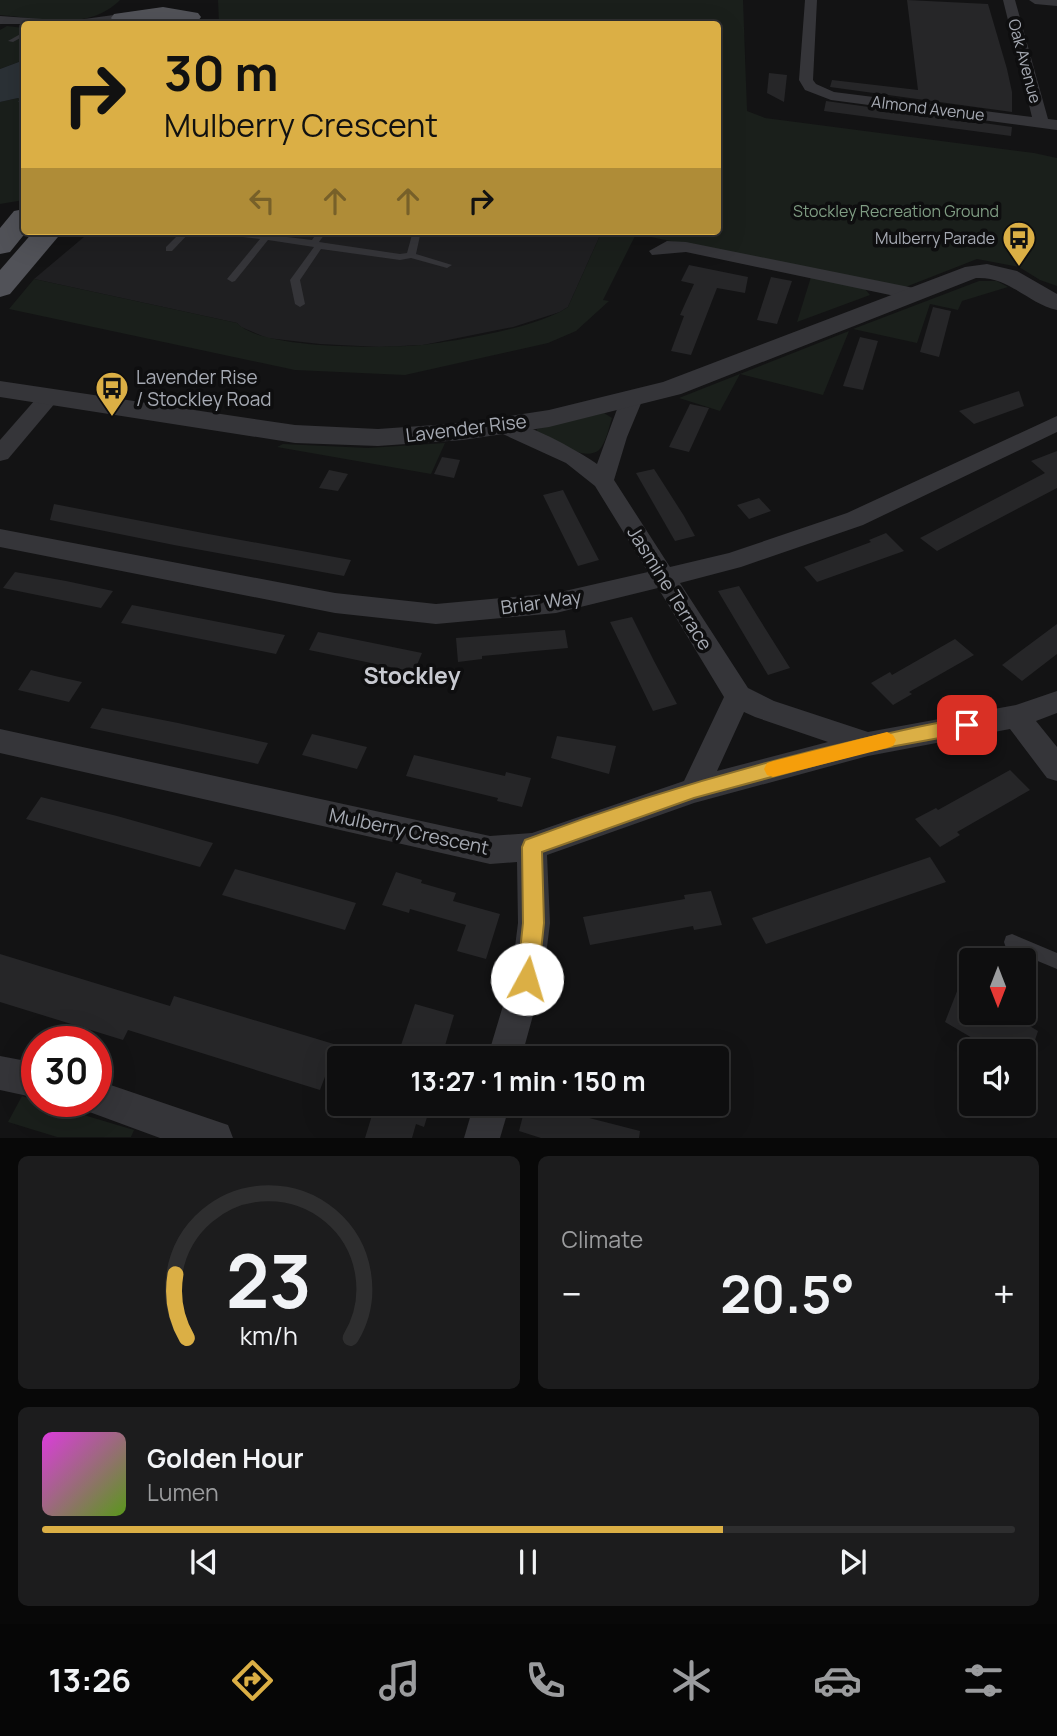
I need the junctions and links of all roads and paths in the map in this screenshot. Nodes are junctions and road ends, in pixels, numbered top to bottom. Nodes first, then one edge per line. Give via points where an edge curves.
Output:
1 (811, 0) edge
2 (1009, 0) edge
3 (1035, 0) edge
4 (1057, 2) edge
5 (123, 14) edge
6 (190, 14) edge
7 (0, 20) edge
8 (91, 21) edge
9 (21, 22) edge
10 (21, 36) edge
11 (11, 41) dead end
12 (1049, 124) edge
13 (46, 235) edge
14 (183, 235) edge
15 (253, 235) edge
16 (321, 235) edge
17 (416, 235) edge
18 (266, 237) junction
19 (317, 245) junction
20 (169, 249) dead end
21 (658, 251) dead end
22 (411, 255) junction
23 (447, 265) dead end
24 (232, 279) dead end
25 (0, 288) edge
26 (914, 294) junction
27 (1057, 303) edge
28 (300, 304) dead end
29 (0, 389) edge
30 (49, 397) junction
31 (631, 401) junction
32 (1057, 423) edge
33 (502, 425) junction
34 (0, 454) edge
35 (603, 480) junction
36 (0, 538) edge
37 (664, 578) junction
38 (738, 696) junction
39 (1057, 702) edge
40 (1016, 716) junction
41 (0, 741) edge
42 (868, 744) junction
43 (1057, 769) edge
44 (694, 790) junction
45 (532, 847) junction
46 (1012, 942) dead end
47 (1057, 961) edge
48 (509, 1046) edge
49 (0, 1073) edge
50 (21, 1078) edge
51 (112, 1103) edge
52 (488, 1116) edge
53 (215, 1138) edge
54 (482, 1138) edge

1 - 12 street, Almond Avenue via 806,80 810,87 831,96
2 - 12 street, Oak Avenue
3 - 4 street
5 - 6 main road
5 - 8 street
7 - 9 street
10 - 11 lane
13 - 25 main road
14 - 20 lane
15 - 18 lane
16 - 19 lane
17 - 22 lane
18 - 19 lane
18 - 24 lane
19 - 22 lane via 383,256
19 - 28 lane via 295,280
21 - 26 street via 667,246 686,247
22 - 23 lane
26 - 27 street, Lavender Rise via 980,271 1011,276
26 - 31 street, Lavender Rise via 713,374
29 - 30 street, Lavender Rise
30 - 33 street, Lavender Rise via 270,432 335,437 422,435
30 - 34 street
31 - 33 street, Lavender Rise
31 - 35 street
32 - 37 street, Briar Way via 855,519 732,561
33 - 35 street, Jasmine Terrace via 574,458
35 - 37 street, Jasmine Terrace
36 - 37 street, Briar Way via 335,603 436,614 556,603
37 - 38 street, Jasmine Terrace
38 - 42 street
38 - 44 street
39 - 40 street, Mulberry Crescent
40 - 42 street, Mulberry Crescent
40 - 43 street
41 - 45 street, Mulberry Crescent via 489,850
42 - 44 street, Mulberry Crescent
44 - 45 street, Mulberry Crescent
45 - 48 street via 534,923 527,979
46 - 47 lane
49 - 50 street
51 - 53 street
52 - 54 street

